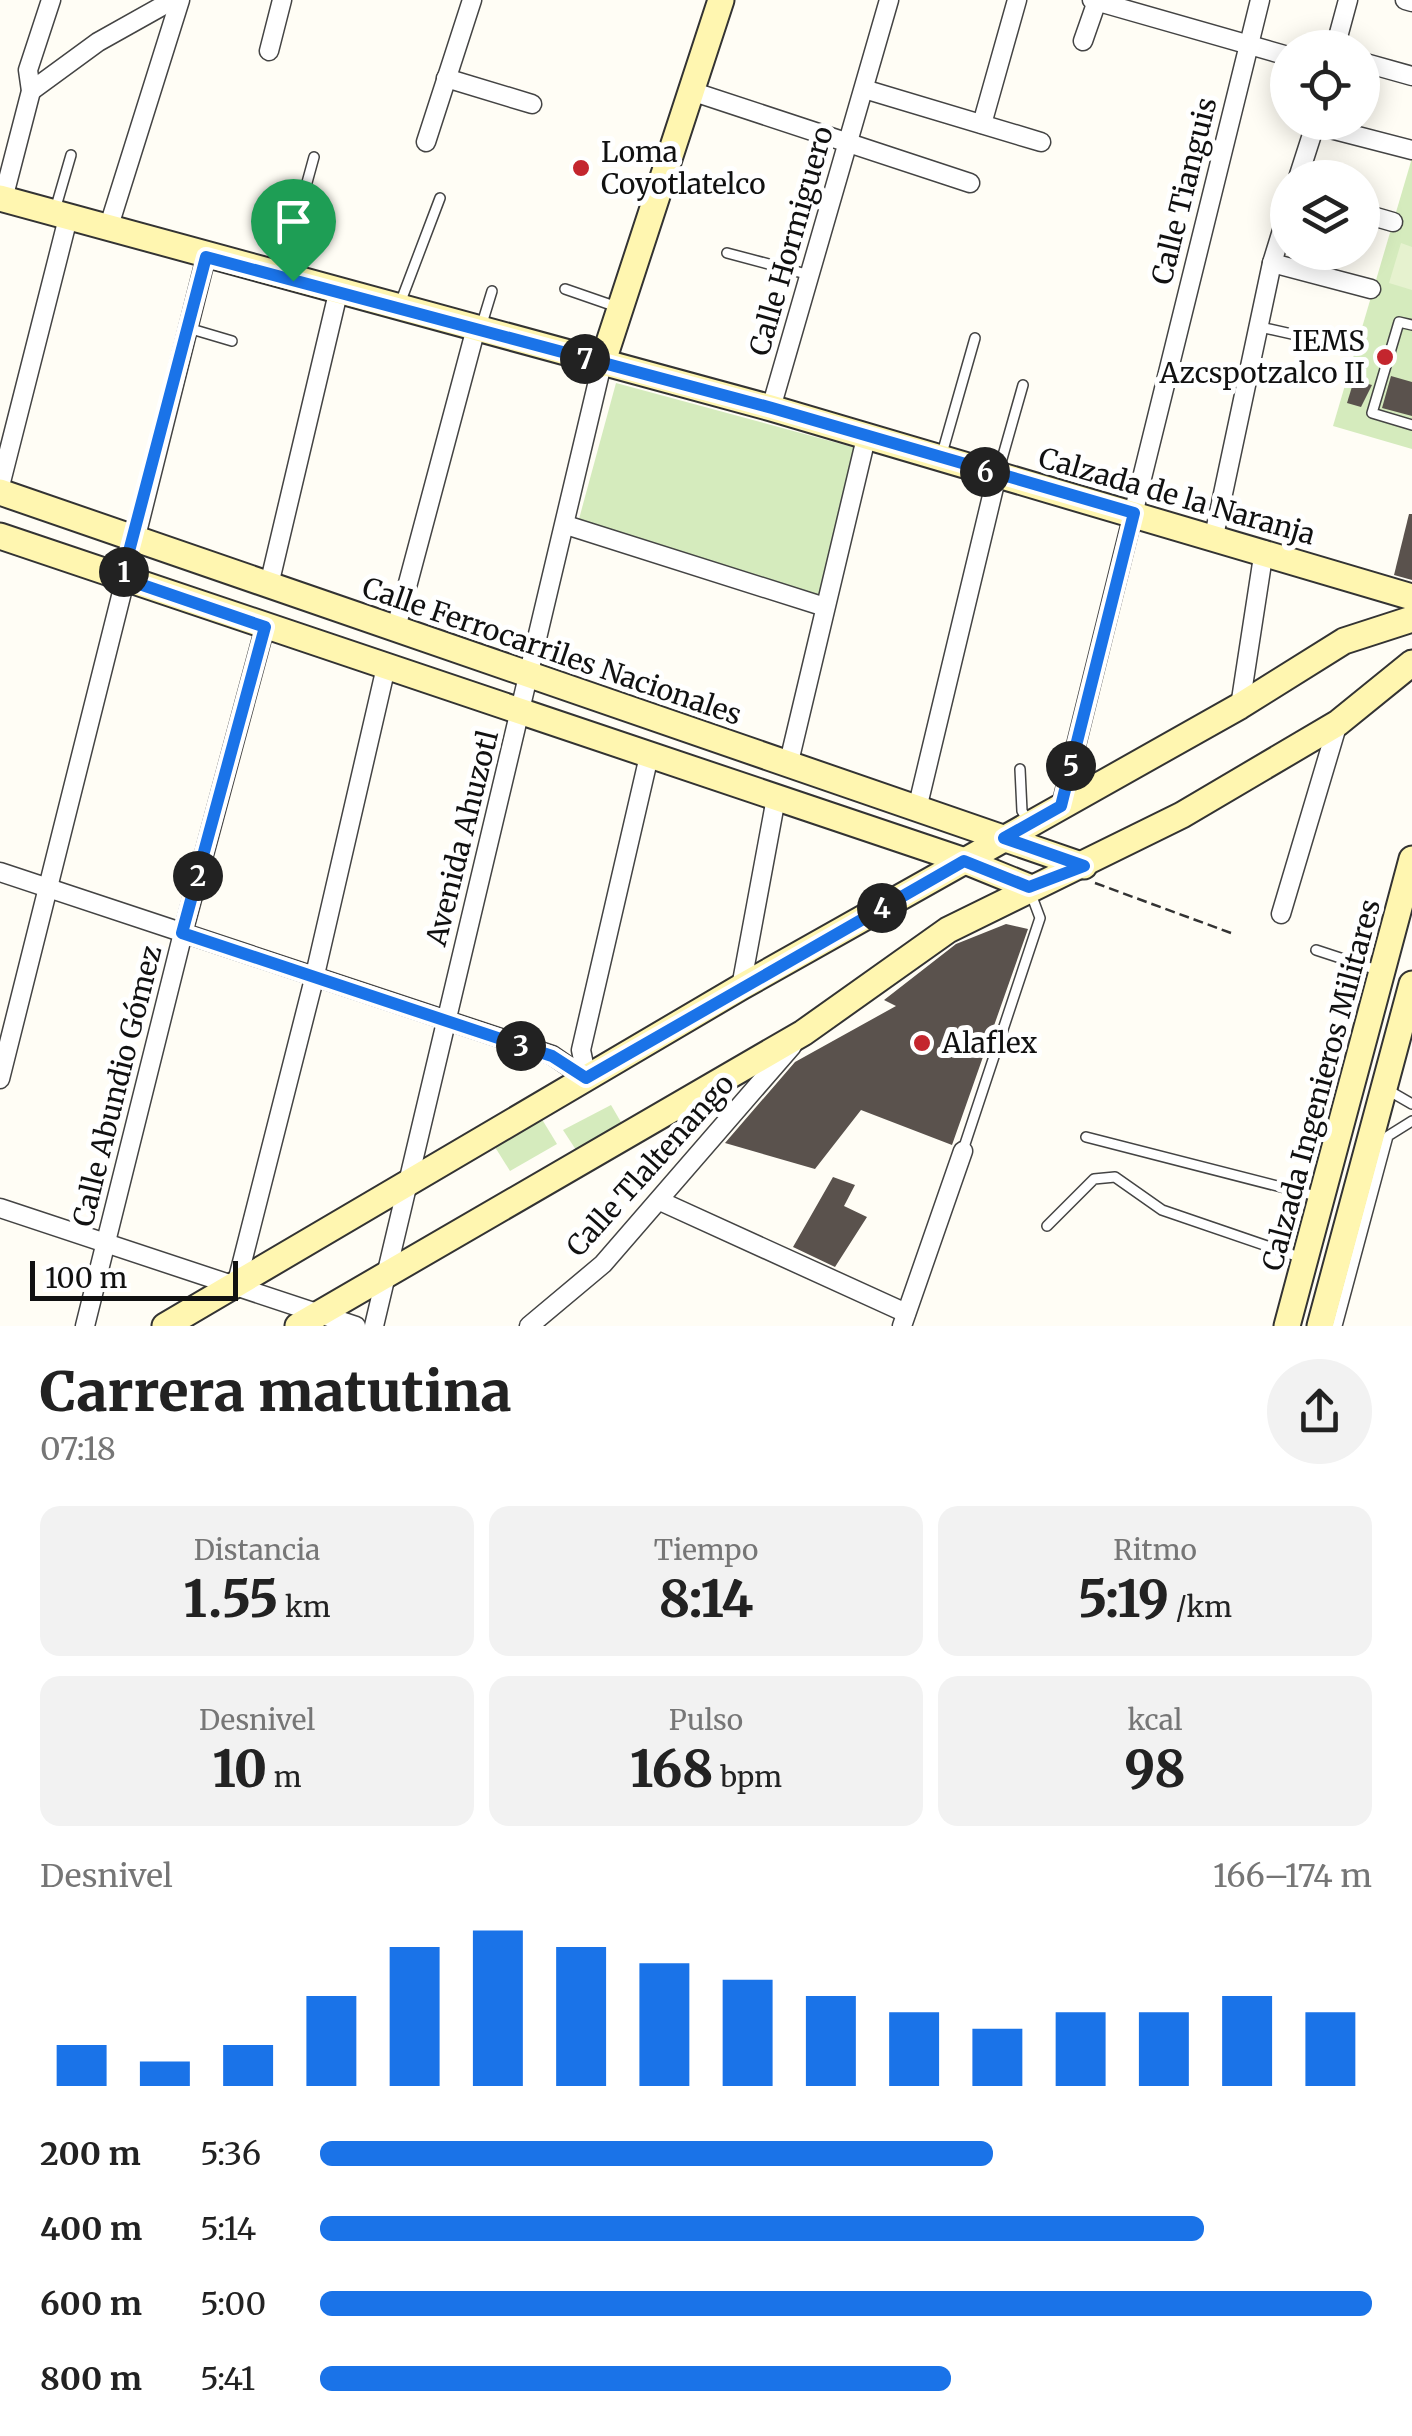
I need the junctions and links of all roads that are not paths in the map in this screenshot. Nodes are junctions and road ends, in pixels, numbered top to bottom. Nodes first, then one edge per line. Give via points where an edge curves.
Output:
1 (51, 0) edge
2 (177, 0) edge
3 (282, 0) edge
4 (472, 0) edge
5 (722, 0) edge
6 (890, 0) edge
7 (1017, 0) edge
8 (1260, 0) edge
9 (1348, 0) edge
10 (1094, 1) edge
11 (1340, 30) edge
12 (1083, 40) dead end
13 (1248, 44) junction
14 (269, 51) dead end
15 (1270, 51) edge
16 (1380, 67) edge
17 (1412, 76) edge
18 (446, 78) junction
19 (864, 88) junction
20 (31, 91) junction
21 (691, 91) junction
22 (532, 104) dead end
23 (982, 124) junction
24 (1375, 140) edge
25 (848, 141) junction
26 (426, 142) dead end
27 (1041, 142) dead end
28 (1412, 150) edge
29 (71, 155) dead end
30 (314, 157) dead end
31 (970, 183) dead end
32 (440, 198) dead end
33 (2, 199) edge
34 (60, 216) junction
35 (1380, 219) edge
36 (1393, 222) dead end
37 (108, 229) junction
38 (727, 253) dead end
39 (206, 257) junction
40 (1271, 270) edge
41 (1302, 270) edge
42 (810, 275) junction
43 (293, 281) junction
44 (1371, 288) dead end
45 (565, 289) dead end
46 (492, 291) dead end
47 (338, 293) junction
48 (398, 308) junction
49 (620, 308) junction
50 (1412, 326) edge
51 (188, 328) junction
52 (478, 328) junction
53 (1260, 328) junction
54 (975, 338) dead end
55 (232, 340) dead end
56 (1332, 343) dead end
57 (602, 364) junction
58 (1022, 385) dead end
59 (772, 408) junction
60 (1412, 425) edge
61 (866, 438) junction
62 (940, 459) junction
63 (997, 475) junction
64 (0, 489) edge
65 (1134, 513) junction
66 (566, 525) junction
67 (0, 536) edge
68 (1214, 536) junction
69 (134, 538) junction
70 (1264, 550) junction
71 (122, 578) junction
72 (269, 585) junction
73 (825, 607) junction
74 (1404, 610) edge
75 (265, 627) junction
76 (396, 628) junction
77 (1412, 663) edge
78 (386, 667) junction
79 (529, 676) junction
80 (1240, 706) junction
81 (520, 713) junction
82 (1338, 723) junction
83 (649, 756) junction
84 (788, 766) junction
85 (1020, 768) dead end
86 (776, 798) junction
87 (1061, 806) junction
88 (917, 809) junction
89 (1030, 824) junction
90 (1004, 838) junction
91 (1412, 859) edge
92 (964, 861) junction
93 (1078, 868) junction
94 (0, 872) edge
95 (1029, 887) junction
96 (50, 889) junction
97 (1281, 914) dead end
98 (182, 933) junction
99 (1316, 950) dead end
100 (1384, 972) junction
101 (314, 979) junction
102 (1412, 984) edge
103 (741, 987) junction
104 (446, 1022) junction
105 (803, 1033) junction
106 (586, 1078) junction
107 (0, 1080) edge
108 (1412, 1080) edge
109 (1384, 1087) junction
110 (1412, 1104) edge
111 (1347, 1109) junction
112 (1412, 1121) edge
113 (1086, 1138) dead end
114 (963, 1151) joint
115 (408, 1181) junction
116 (1323, 1198) junction
117 (660, 1201) junction
118 (0, 1208) edge
119 (1048, 1226) dead end
120 (106, 1245) junction
121 (1305, 1259) junction
122 (386, 1274) junction
123 (236, 1286) junction
124 (309, 1319) edge
125 (907, 1322) edge
126 (85, 1326) edge
127 (164, 1326) edge
128 (356, 1326) edge
129 (374, 1326) edge
130 (530, 1326) edge
131 (1287, 1326) edge
132 (1320, 1326) edge
133 (1337, 1326) edge

1 - 20 street via 28,70
2 - 20 street via 98,42
2 - 37 street
3 - 14 street
4 - 18 street
5 - 21 main road
6 - 19 street, Calle Hormiguero
7 - 23 street
8 - 13 street, Calle Tianguis
9 - 11 street
10 - 12 street
10 - 13 street
13 - 15 street
13 - 65 street, Calle Tianguis
16 - 17 street
18 - 22 street
18 - 26 street
19 - 23 street
19 - 25 street, Calle Hormiguero
20 - 33 street
21 - 25 street
21 - 49 main road
23 - 27 street
24 - 28 street
25 - 31 street
25 - 42 street, Calle Hormiguero
29 - 34 lane
30 - 43 lane via 303,197 316,202
32 - 48 lane
33 - 34 main road, Calzada de la Naranja
34 - 37 main road, Calzada de la Naranja
34 - 64 street
35 - 36 street
37 - 39 main road, Calzada de la Naranja
38 - 42 lane
39 - 43 main road, Calzada de la Naranja
39 - 51 street
40 - 53 street
41 - 44 street
42 - 59 street, Calle Hormiguero
43 - 47 main road, Calzada de la Naranja
45 - 49 lane
46 - 52 lane
47 - 48 main road, Calzada de la Naranja
47 - 72 street
48 - 52 main road, Calzada de la Naranja
49 - 57 main road
50 - 60 lane via 1400,322 1372,413
51 - 55 lane
51 - 69 street
52 - 57 main road, Calzada de la Naranja
52 - 76 street
53 - 56 lane
53 - 68 street
54 - 62 lane
57 - 59 main road, Calzada de la Naranja
57 - 66 street, Avenida Ahuzotl
58 - 63 lane
59 - 61 main road, Calzada de la Naranja
61 - 62 main road, Calzada de la Naranja
61 - 73 street
62 - 63 main road, Calzada de la Naranja
63 - 65 main road, Calzada de la Naranja
63 - 88 street
64 - 69 main road, Calle Ferrocarriles Nacionales
65 - 68 main road, Calzada de la Naranja
65 - 87 street, Calle Tianguis
66 - 73 street
66 - 79 street, Avenida Ahuzotl
67 - 71 main road
68 - 70 main road, Calzada de la Naranja
69 - 71 street
69 - 72 main road, Calle Ferrocarriles Nacionales
70 - 74 main road, Calzada de la Naranja via 1349,578 1380,606
70 - 80 street
71 - 75 main road
71 - 96 street
72 - 76 main road, Calle Ferrocarriles Nacionales
73 - 84 street
74 - 80 main road
75 - 78 main road
75 - 98 street, Calle Abundio Gómez
76 - 79 main road, Calle Ferrocarriles Nacionales
77 - 82 main road
78 - 81 main road
78 - 101 street
79 - 81 street, Avenida Ahuzotl
79 - 84 main road, Calle Ferrocarriles Nacionales
80 - 87 main road
81 - 83 main road
81 - 104 street, Avenida Ahuzotl
82 - 93 main road
82 - 97 street
83 - 86 main road
83 - 106 street via 582,1050
84 - 88 main road, Calle Ferrocarriles Nacionales
85 - 89 lane via 1022,811
86 - 92 main road
86 - 103 street
87 - 89 main road
88 - 90 main road, Calle Ferrocarriles Nacionales
89 - 90 main road
90 - 92 main road
90 - 93 main road, Calle Ferrocarriles Nacionales
91 - 100 main road, Calzada Ingenieros Militares
92 - 95 main road
92 - 103 main road
93 - 95 main road
94 - 96 street
95 - 105 main road via 948,930
95 - 114 lane via 1040,918
96 - 98 street
96 - 107 street
98 - 101 street
98 - 120 street, Calle Abundio Gómez
99 - 100 lane
100 - 111 main road, Calzada Ingenieros Militares
101 - 104 street
101 - 123 street
102 - 109 main road via 1402,1040
103 - 106 main road
104 - 106 street via 552,1056
104 - 115 street, Avenida Ahuzotl
105 - 117 street, Calle Tlaltenango
105 - 122 main road
106 - 115 main road
108 - 109 main road
109 - 110 lane
109 - 111 main road
109 - 132 main road
111 - 116 main road, Calzada Ingenieros Militares
112 - 133 lane via 1388,1136
113 - 116 lane
114 - 125 street
115 - 122 street, Avenida Ahuzotl
115 - 123 main road
116 - 121 main road, Calzada Ingenieros Militares
117 - 125 street
117 - 130 street, Calle Tlaltenango via 603,1264
118 - 120 street
119 - 121 lane via 1094,1179 1115,1177 1162,1210
120 - 123 street
120 - 126 street, Calle Abundio Gómez
121 - 131 main road, Calzada Ingenieros Militares
122 - 124 main road
122 - 129 street, Avenida Ahuzotl
123 - 124 street
123 - 127 main road
124 - 128 street

